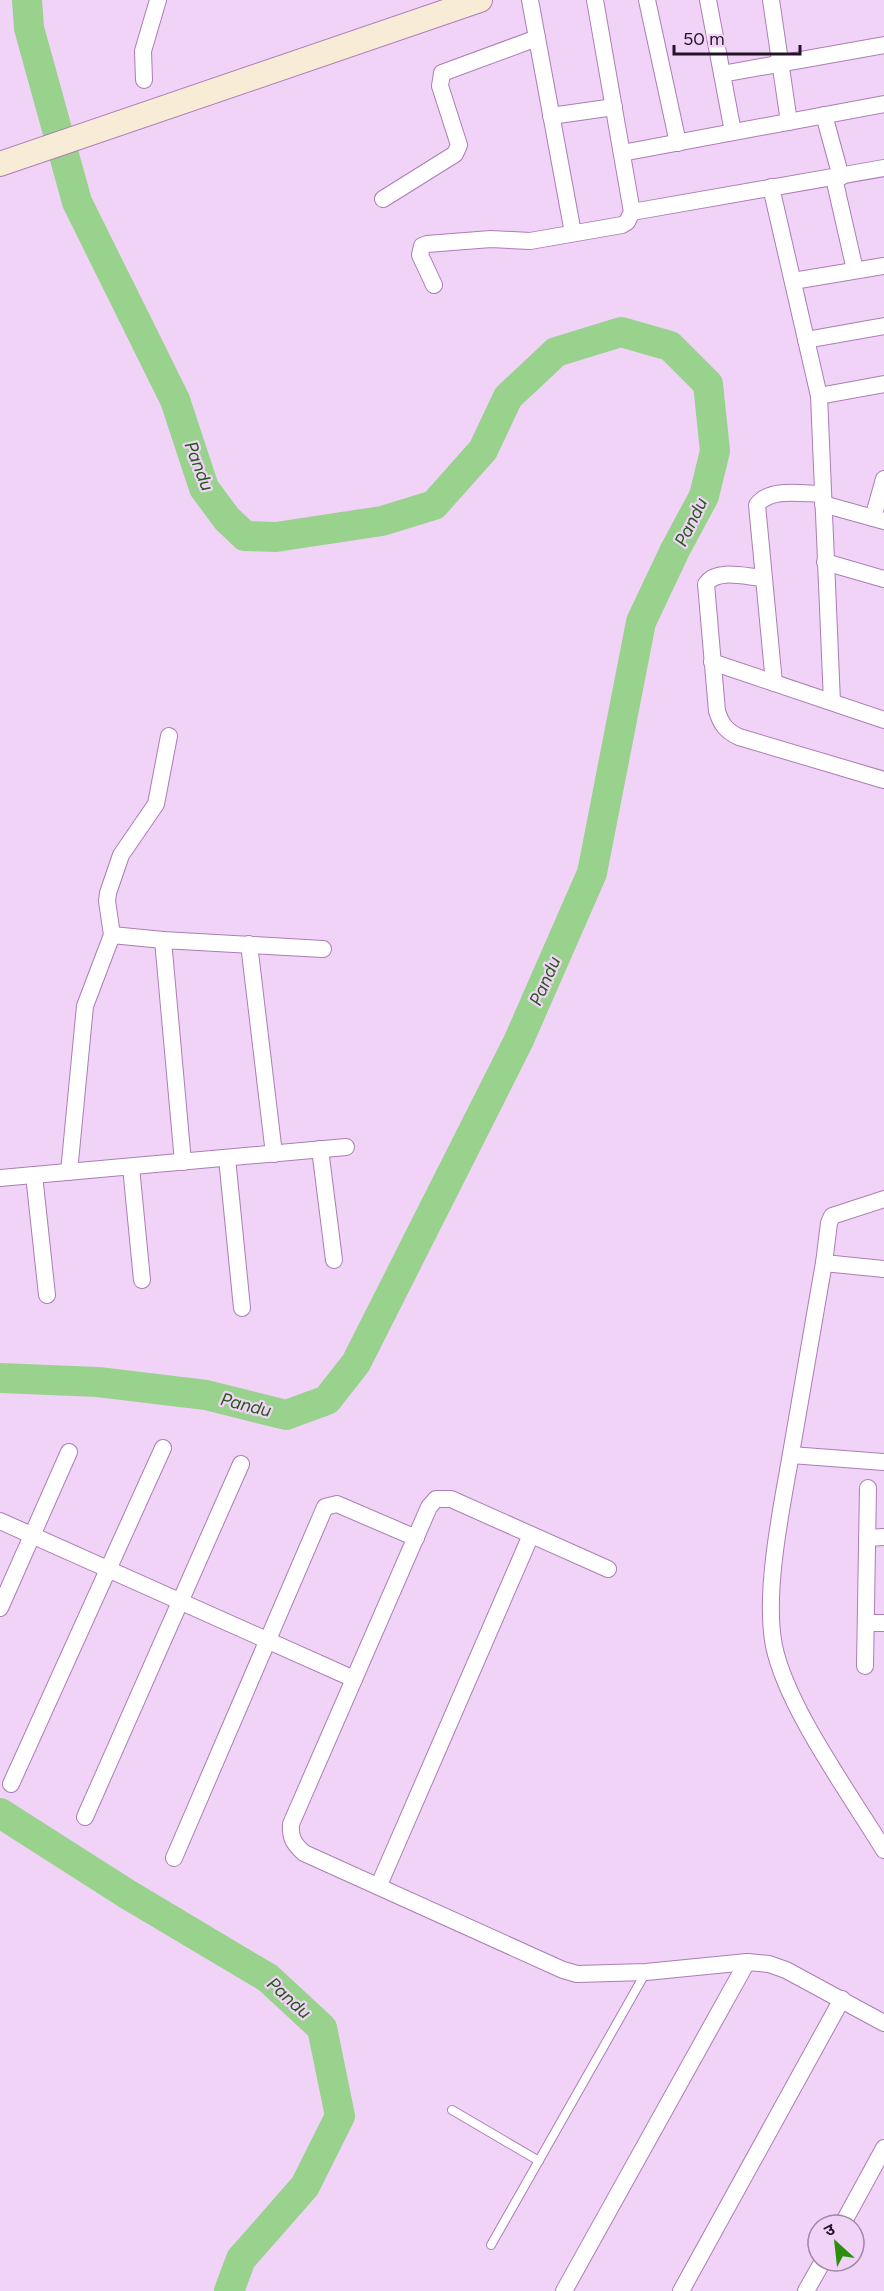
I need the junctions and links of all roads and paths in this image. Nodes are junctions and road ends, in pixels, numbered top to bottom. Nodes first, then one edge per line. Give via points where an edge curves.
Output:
1 (158, 0) edge
2 (480, 0) edge
3 (530, 0) edge
4 (595, 0) edge
5 (646, 0) edge
6 (708, 0) edge
7 (771, 0) edge
8 (537, 39) junction
9 (884, 45) edge
10 (779, 63) junction
11 (722, 74) junction
12 (144, 80) dead end
13 (884, 104) edge
14 (614, 107) junction
15 (824, 115) junction
16 (551, 116) junction
17 (789, 122) junction
18 (733, 132) junction
19 (678, 143) junction
20 (622, 153) junction
21 (0, 164) edge
22 (884, 168) edge
23 (838, 178) junction
24 (771, 187) junction
25 (383, 199) dead end
26 (632, 212) junction
27 (573, 233) junction
28 (884, 266) edge
29 (855, 270) junction
30 (793, 280) junction
31 (434, 285) dead end
32 (884, 326) edge
33 (806, 340) junction
34 (884, 384) edge
35 (819, 396) junction
36 (884, 479) edge
37 (823, 499) junction
38 (878, 519) edge
39 (825, 562) junction
40 (763, 578) junction
41 (884, 579) edge
42 (712, 662) junction
43 (774, 683) junction
44 (832, 702) junction
45 (883, 717) edge
46 (169, 736) dead end
47 (884, 780) edge
48 (112, 934) junction
49 (163, 940) junction
50 (249, 944) junction
51 (323, 949) dead end
52 (346, 1147) dead end
53 (320, 1149) junction
54 (274, 1154) junction
55 (227, 1158) junction
56 (183, 1162) junction
57 (131, 1167) junction
58 (69, 1172) junction
59 (34, 1175) junction
60 (0, 1179) edge
61 (884, 1199) edge
62 (334, 1260) dead end
63 (824, 1263) junction
64 (884, 1269) edge
65 (142, 1280) dead end
66 (47, 1295) dead end
67 (242, 1308) dead end
68 (163, 1448) dead end
69 (69, 1452) dead end
70 (791, 1455) junction
71 (884, 1462) edge
72 (241, 1464) dead end
73 (868, 1488) dead end
74 (0, 1521) edge
75 (32, 1535) junction
76 (531, 1535) junction
77 (875, 1537) edge
78 (416, 1538) junction
79 (108, 1569) junction
80 (608, 1569) dead end
81 (181, 1602) junction
82 (0, 1608) edge
83 (866, 1623) junction
84 (884, 1623) edge
85 (267, 1640) junction
86 (865, 1666) dead end
87 (354, 1679) junction
88 (11, 1784) dead end
89 (85, 1818) dead end
90 (884, 1850) edge
91 (174, 1858) dead end
92 (379, 1885) junction
93 (747, 1962) junction
94 (646, 1972) junction
95 (842, 1999) junction
96 (884, 2023) edge
97 (452, 2110) dead end
98 (884, 2148) edge
99 (538, 2161) junction
100 (849, 2213) edge
101 (491, 2245) dead end
102 (816, 2273) edge
103 (564, 2291) edge
104 (681, 2291) edge
105 (806, 2291) edge

1 - 12 street via 143,51
2 - 21 street
3 - 8 street
4 - 14 street
5 - 19 street
6 - 11 street
7 - 10 street
8 - 16 street
8 - 25 street via 442,74 440,86 459,145 455,154
9 - 10 street
10 - 11 street
10 - 17 street
11 - 18 street
13 - 15 street
14 - 16 street
14 - 20 street
15 - 17 street
15 - 23 street
16 - 27 street
17 - 18 street
18 - 19 street
19 - 20 street
20 - 26 street
22 - 23 street
23 - 24 street
23 - 29 street
24 - 26 street
24 - 30 street
26 - 27 street via 622,225
27 - 31 street via 521,242 492,238 427,244 422,246 420,255
28 - 29 street
29 - 30 street
30 - 33 street
32 - 33 street
33 - 35 street
34 - 35 street
35 - 37 street
36 - 38 street
37 - 38 street
37 - 39 street
37 - 40 street via 773,494 763,497 756,515
39 - 41 street
39 - 44 street
40 - 42 street via 718,575 706,584
40 - 43 street
42 - 43 street
42 - 47 street via 717,711 727,731
43 - 44 street
44 - 45 street
46 - 48 street via 156,804 121,855 108,893
48 - 49 street
48 - 58 street via 85,1006
49 - 50 street
49 - 56 street
50 - 51 street
50 - 54 street
52 - 53 street
53 - 54 street
53 - 62 street
54 - 55 street
55 - 56 street
55 - 67 street
56 - 57 street
57 - 58 street
57 - 65 street
58 - 59 street
59 - 60 street
59 - 66 street
61 - 63 street via 832,1216
63 - 64 street
63 - 70 street
68 - 79 street
69 - 75 street
70 - 71 street
70 - 90 street via 773,1566 774,1645 813,1734
72 - 81 street
73 - 77 street
74 - 75 street
75 - 79 street
75 - 82 street
76 - 78 street via 444,1497 436,1498 429,1507
76 - 80 street
76 - 92 street
77 - 83 street
78 - 85 street via 337,1504 325,1507
78 - 87 street
79 - 81 street
79 - 88 street
81 - 85 street
81 - 89 street
83 - 84 street
83 - 86 street
85 - 87 street
85 - 91 street
87 - 92 street via 291,1824 291,1835 304,1852
92 - 94 street via 563,1970 577,1974
93 - 94 street
93 - 95 street via 786,1970
93 - 103 street
94 - 99 lane
95 - 96 street
95 - 104 street
97 - 99 lane
98 - 100 street
99 - 101 lane
102 - 105 street

